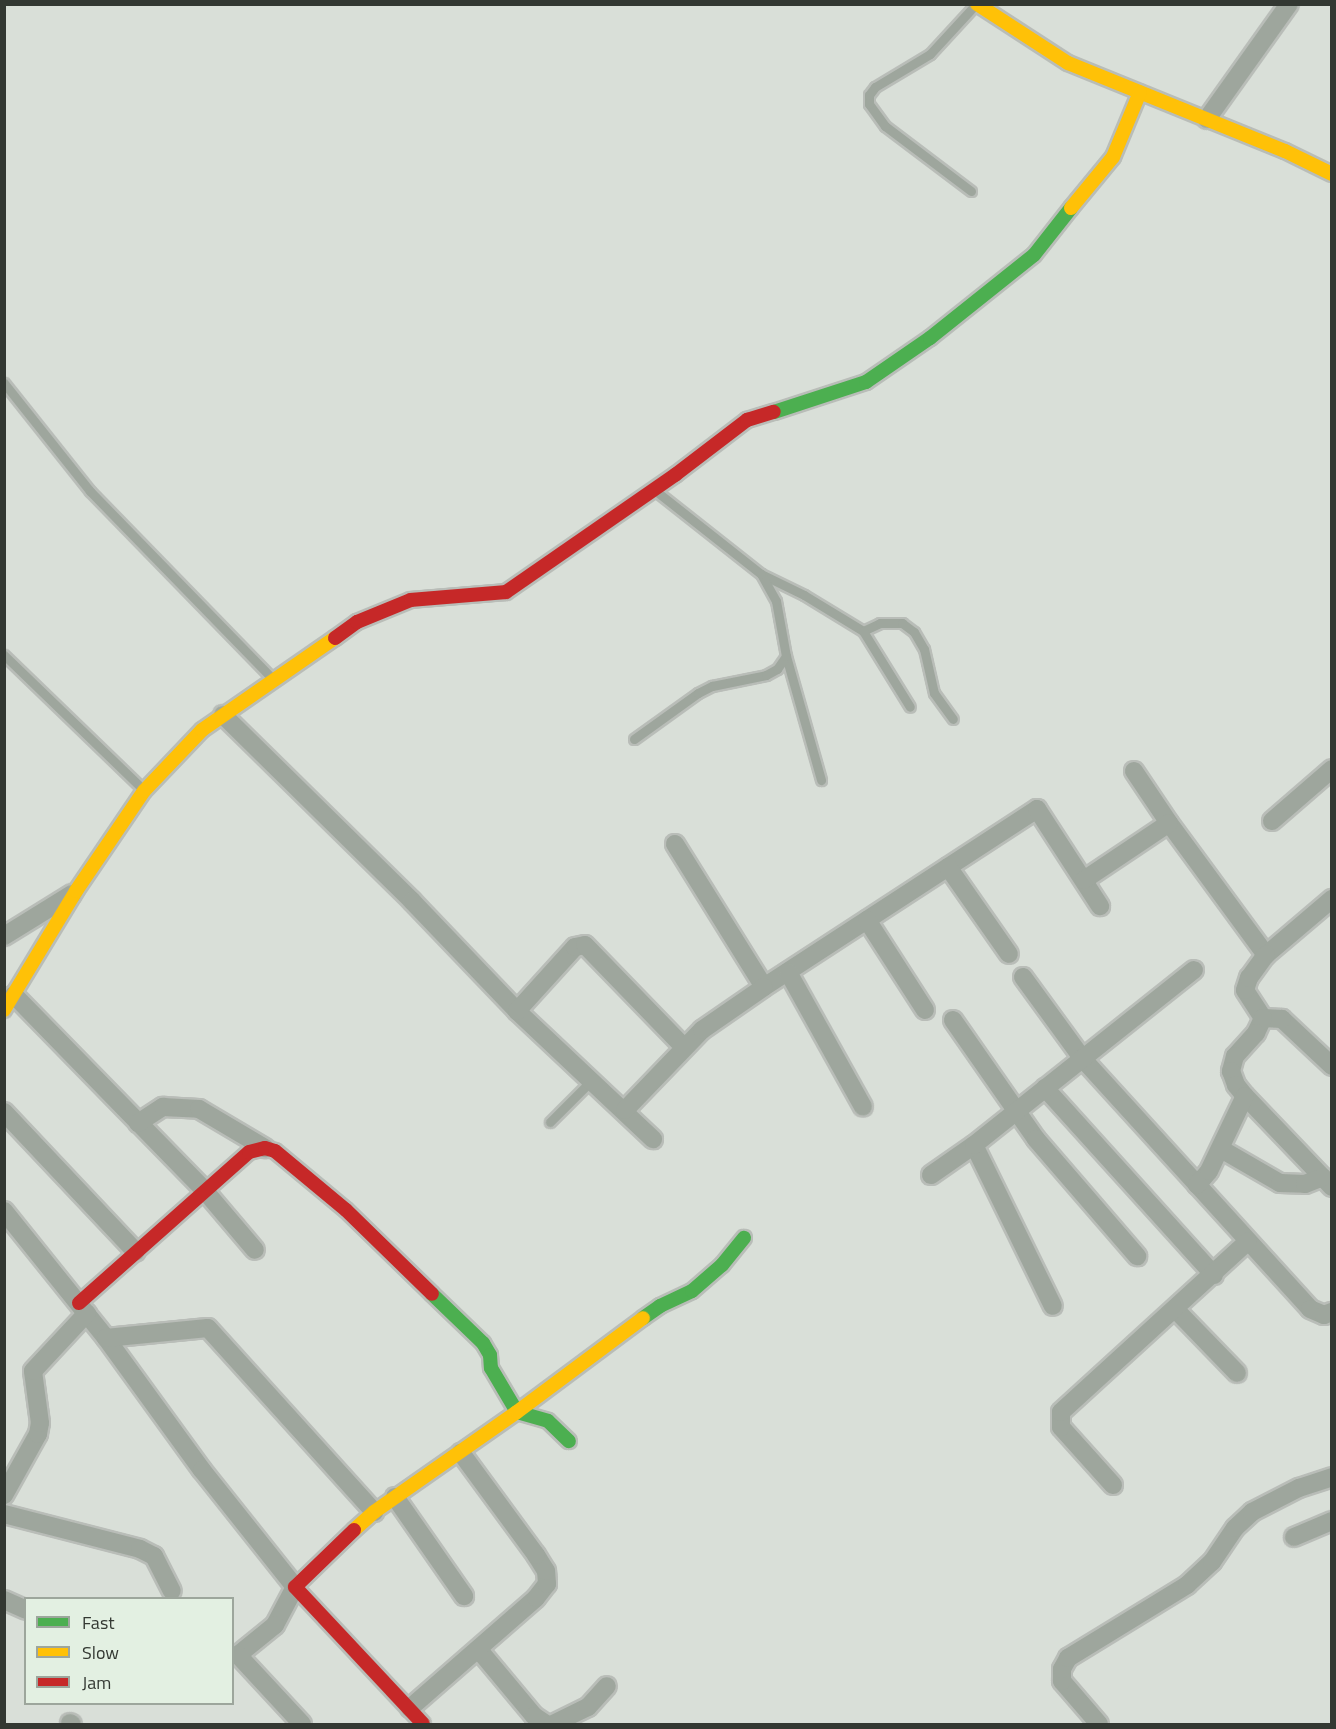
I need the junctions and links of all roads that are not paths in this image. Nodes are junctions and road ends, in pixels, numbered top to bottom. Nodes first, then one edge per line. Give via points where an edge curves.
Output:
1 (976, 4) edge
2 (1289, 4) edge
3 (1140, 92) junction
4 (1207, 119) junction
5 (1332, 174) edge
6 (971, 191) dead end
7 (4, 383) edge
8 (654, 490) junction
9 (761, 574) junction
10 (863, 631) junction
11 (4, 655) edge
12 (786, 656) junction
13 (274, 680) junction
14 (910, 707) dead end
15 (224, 715) junction
16 (952, 718) dead end
17 (634, 739) dead end
18 (1332, 770) edge
19 (1134, 771) dead end
20 (821, 780) dead end
21 (144, 790) junction
22 (1272, 821) dead end
23 (1169, 823) junction
24 (675, 844) dead end
25 (948, 867) junction
26 (1084, 880) junction
27 (76, 891) junction
28 (1332, 899) edge
29 (1100, 906) dead end
30 (867, 920) junction
31 (4, 936) edge
32 (1009, 954) dead end
33 (1266, 955) junction
34 (1194, 970) dead end
35 (788, 972) junction
36 (1023, 977) dead end
37 (764, 987) junction
38 (9, 1003) edge
39 (925, 1010) dead end
40 (517, 1011) junction
41 (1263, 1018) junction
42 (953, 1020) dead end
43 (684, 1047) junction
44 (1082, 1058) junction
45 (1332, 1066) edge
46 (591, 1081) junction
47 (1045, 1088) junction
48 (1245, 1096) junction
49 (863, 1107) dead end
50 (625, 1110) junction
51 (1015, 1111) junction
52 (4, 1112) edge
53 (550, 1122) dead end
54 (138, 1123) junction
55 (653, 1139) dead end
56 (974, 1145) junction
57 (265, 1148) junction
58 (1221, 1149) junction
59 (931, 1175) dead end
60 (1327, 1182) edge
61 (1197, 1185) junction
62 (205, 1191) junction
63 (4, 1211) edge
64 (744, 1238) dead end
65 (1248, 1241) junction
66 (255, 1250) dead end
67 (136, 1252) junction
68 (1137, 1256) dead end
69 (1214, 1275) junction
70 (1053, 1306) dead end
71 (83, 1308) junction
72 (1175, 1309) junction
73 (1332, 1312) edge
74 (106, 1338) junction
75 (1237, 1372) dead end
76 (517, 1412) junction
77 (569, 1441) dead end
78 (461, 1453) junction
79 (1332, 1477) edge
80 (1113, 1485) dead end
81 (4, 1495) edge
82 (395, 1497) junction
83 (374, 1512) junction
84 (4, 1514) edge
85 (1332, 1521) edge
86 (1294, 1537) dead end
87 (295, 1587) junction
88 (172, 1596) edge
89 (464, 1596) dead end
90 (4, 1599) edge
91 (24, 1609) edge
92 (479, 1650) junction
93 (234, 1654) edge
94 (606, 1686) dead end
95 (410, 1708) junction
96 (302, 1725) edge
97 (423, 1725) edge
98 (546, 1725) edge
99 (554, 1725) edge
100 (1099, 1725) edge

1 - 3 street via 1068,63
1 - 6 lane via 930,54 875,87 869,95 869,104 885,126
2 - 4 street
3 - 4 street
3 - 8 street via 1113,158 1034,255 930,338 866,382 747,420
4 - 5 street
7 - 13 lane via 90,491
8 - 9 lane
8 - 13 street via 506,592 411,600 392,606 357,622
9 - 10 lane
9 - 12 lane via 776,601
10 - 14 lane
10 - 16 lane via 880,623 902,623 914,632 924,649 934,693
11 - 21 lane
12 - 17 lane via 783,663 766,675 698,693
12 - 20 lane
13 - 15 street
15 - 21 street via 202,730
15 - 40 street
18 - 22 street
19 - 23 street
21 - 27 street
23 - 26 street
23 - 33 street
24 - 37 street
25 - 26 street via 1037,809
25 - 30 street
25 - 32 street
26 - 29 street
27 - 31 street
27 - 38 street
28 - 33 street
30 - 35 street
30 - 39 street
33 - 41 street via 1245,990
34 - 44 street
35 - 37 street
35 - 49 street
36 - 44 street
37 - 43 street via 716,1019
38 - 54 street
40 - 43 street via 575,947 585,945
40 - 46 street
41 - 45 street via 1282,1019
41 - 48 street via 1257,1033 1232,1063 1233,1078
42 - 51 street
43 - 50 street
44 - 47 street
44 - 61 street
46 - 50 street
46 - 53 lane
47 - 51 street
47 - 69 street
48 - 58 street
48 - 60 street
50 - 55 street
51 - 56 street
51 - 68 street
52 - 67 street
54 - 57 street via 163,1107 199,1109
54 - 62 street
56 - 59 street
56 - 70 street
57 - 62 street via 249,1152
57 - 76 street via 275,1150 346,1210 483,1343 490,1355 491,1368
58 - 60 street via 1280,1183
58 - 61 street
61 - 65 street
62 - 66 street
62 - 67 street
63 - 71 street
64 - 76 street via 722,1265 692,1291 660,1306
65 - 69 street
65 - 73 street via 1310,1309 1324,1315
67 - 71 street
69 - 72 street
71 - 74 street
71 - 81 street via 33,1371 38,1434
72 - 75 street
72 - 80 street via 1061,1412 1061,1427
74 - 83 street via 208,1328
74 - 87 street via 202,1470
76 - 77 street via 548,1421
76 - 78 street
78 - 82 street
78 - 92 street via 536,1555 546,1571 548,1584
79 - 100 street via 1299,1488 1252,1512 1234,1528 1212,1562 1187,1585 1068,1658 1062,1669 1062,1681
82 - 83 street
82 - 89 street
83 - 87 street
84 - 88 street via 140,1549 154,1556
85 - 86 street
87 - 93 street via 275,1625
87 - 95 street
90 - 91 street
92 - 95 street
92 - 98 street
93 - 96 street
94 - 99 street via 588,1707
95 - 97 street

